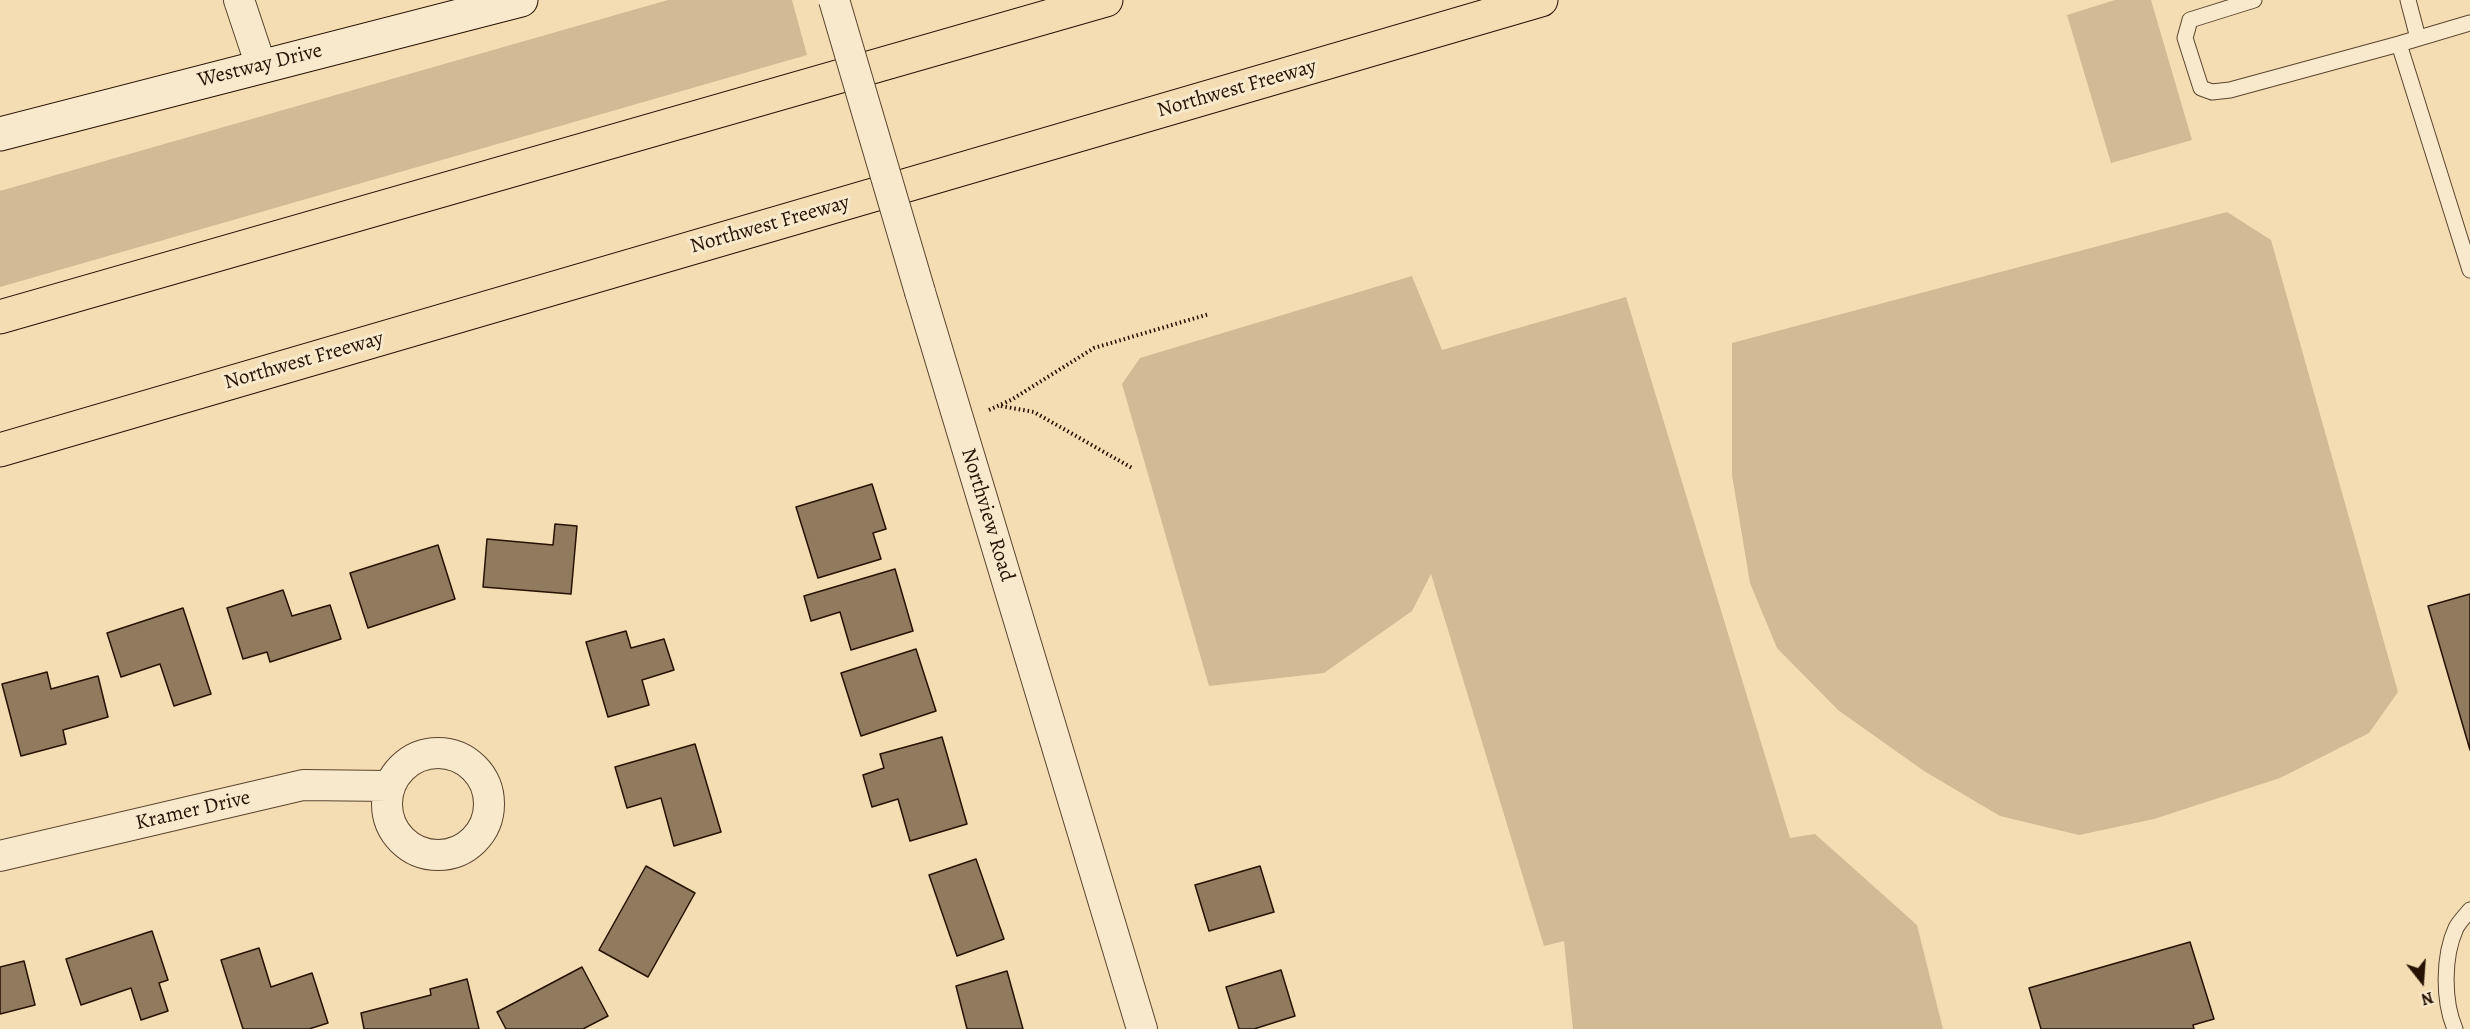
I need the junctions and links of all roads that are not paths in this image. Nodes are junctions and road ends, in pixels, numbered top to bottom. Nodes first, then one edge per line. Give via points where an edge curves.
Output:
1 (239, 0) edge
2 (521, 0) edge
3 (834, 0) edge
4 (1106, 0) edge
5 (1541, 0) edge
6 (2254, 0) edge
7 (2408, 0) edge
8 (2470, 23) edge
9 (2418, 38) junction
10 (2398, 44) junction
11 (261, 66) junction
12 (0, 134) edge
13 (2470, 270) edge
14 (0, 316) edge
15 (0, 450) edge
16 (389, 786) dead end
17 (0, 856) edge
18 (2470, 909) edge
19 (1142, 1029) edge
20 (2454, 1029) edge

1 - 11 street
2 - 11 main road, Westway Drive
3 - 19 street, Northview Road, bridge
4 - 14 highway
5 - 15 highway, Northwest Freeway
6 - 10 lane via 2190,20 2185,38 2201,88 2212,92 2230,90
7 - 9 lane
8 - 9 lane
9 - 10 lane
10 - 13 lane
11 - 12 main road, Westway Drive
16 - 17 street, Kramer Drive via 303,785
18 - 20 lane via 2456,927 2445,972

